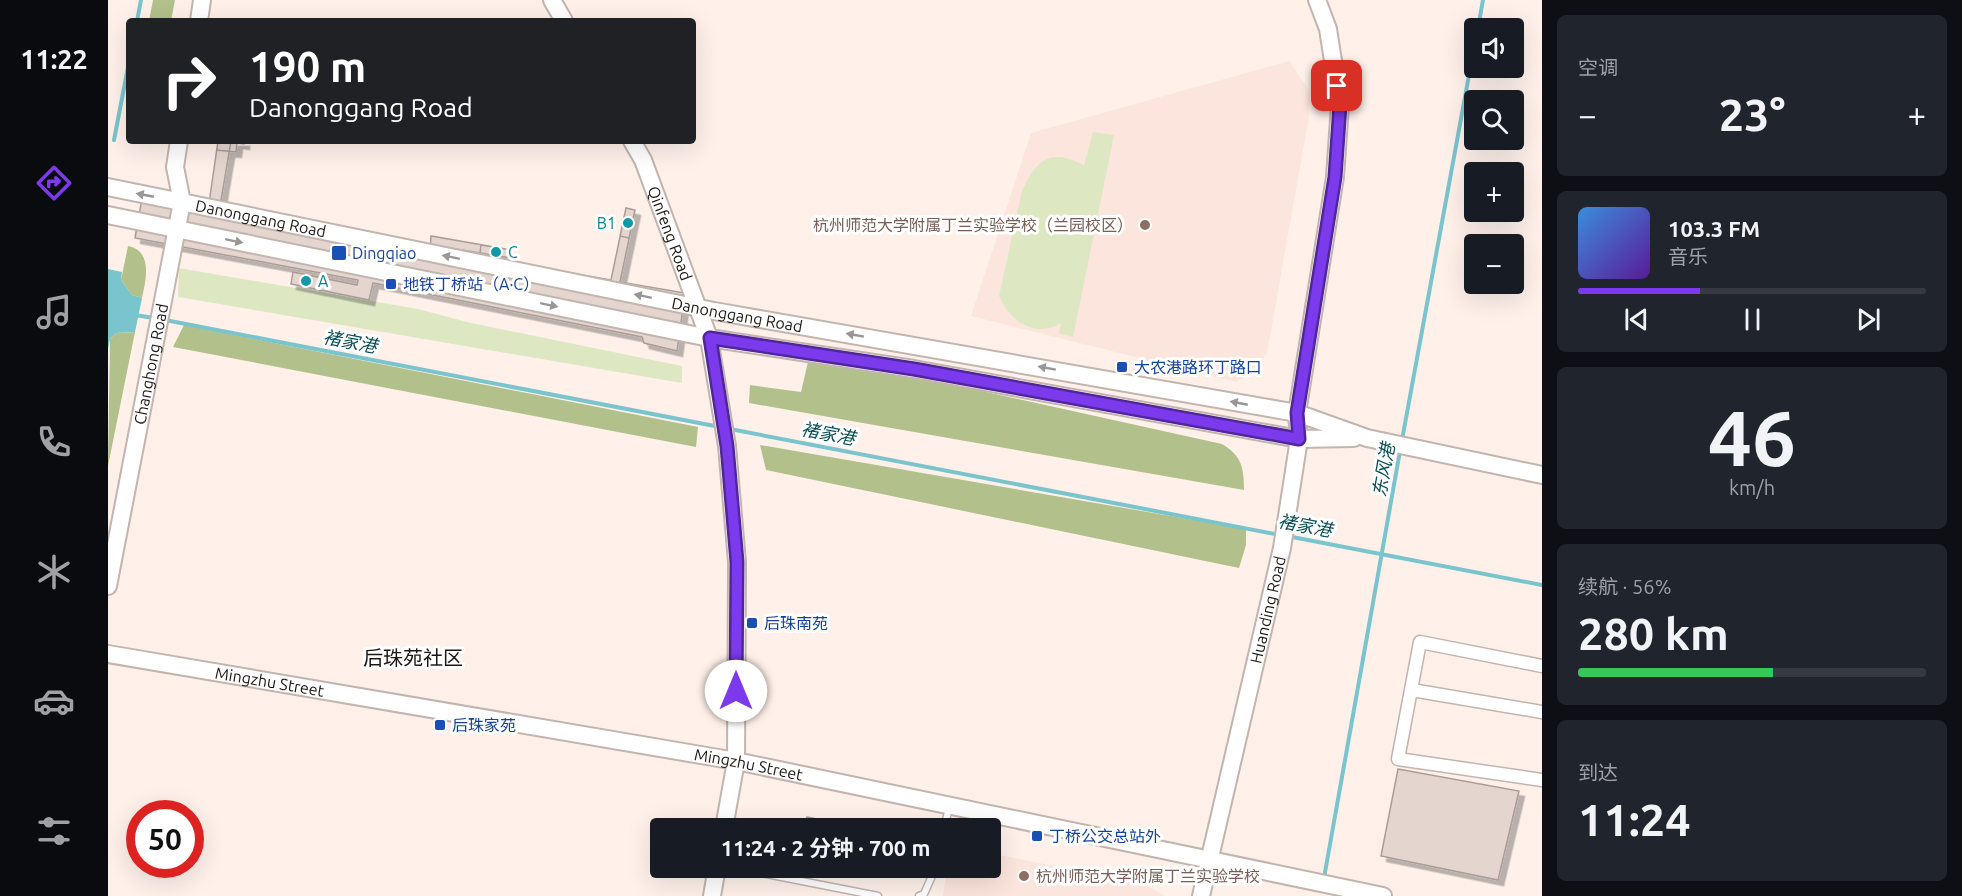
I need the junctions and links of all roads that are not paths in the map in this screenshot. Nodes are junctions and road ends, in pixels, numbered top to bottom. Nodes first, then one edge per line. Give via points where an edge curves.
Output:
1 (202, 0) edge
2 (552, 0) edge
3 (1317, 0) edge
4 (199, 18) edge
5 (562, 18) edge
6 (179, 144) edge
7 (634, 144) edge
8 (108, 187) edge
9 (182, 202) junction
10 (108, 215) edge
11 (177, 230) junction
12 (700, 308) junction
13 (710, 338) junction
14 (1297, 413) junction
15 (1367, 438) junction
16 (1299, 439) junction
17 (1542, 475) edge
18 (108, 586) edge
19 (108, 654) edge
20 (1542, 666) edge
21 (1412, 690) junction
22 (1542, 712) edge
23 (736, 761) junction
24 (1542, 780) edge
25 (950, 804) junction
26 (726, 818) edge
27 (946, 818) edge
28 (1208, 859) junction
29 (715, 878) edge
30 (786, 878) edge
31 (931, 878) edge
32 (712, 896) edge
33 (878, 896) edge
34 (919, 896) edge
35 (1201, 896) edge
36 (1383, 896) edge

1 - 4 main road
2 - 5 main road
3 - 14 main road, Huanding Road via 1328,29 1340,105 1335,177
6 - 9 main road, Changhong Road via 175,167
7 - 12 main road, Qinfeng Road
9 -> 8 main road, Danonggang Road
9 - 11 main road, Changhong Road
12 -> 9 main road, Danonggang Road
10 - 11 main road, Danonggang Road
11 -> 13 main road, Danonggang Road
11 - 18 main road, Changhong Road
12 - 13 main road, Qinfeng Road
14 -> 12 main road, Danonggang Road
13 - 16 main road, Danonggang Road via 914,369
13 - 23 main road, Qinfeng Road via 727,446 737,562
14 - 15 main road, Danonggang Road
14 - 16 main road, Huanding Road
15 - 16 main road, Danonggang Road
15 - 17 main road, Danonggang Road
16 - 28 main road, Huanding Road via 1282,548
19 - 23 main road, Mingzhu Street
20 - 21 street via 1420,642
21 - 22 street
21 - 24 street via 1398,759
23 - 25 main road, Mingzhu Street
23 - 26 main road, Qinfeng Road
25 - 27 lane
25 - 28 main road, Mingzhu Street
28 - 35 main road, Huanding Road
28 - 36 main road, Mingzhu Street
29 - 32 main road
30 - 33 lane
31 - 34 lane via 924,894

